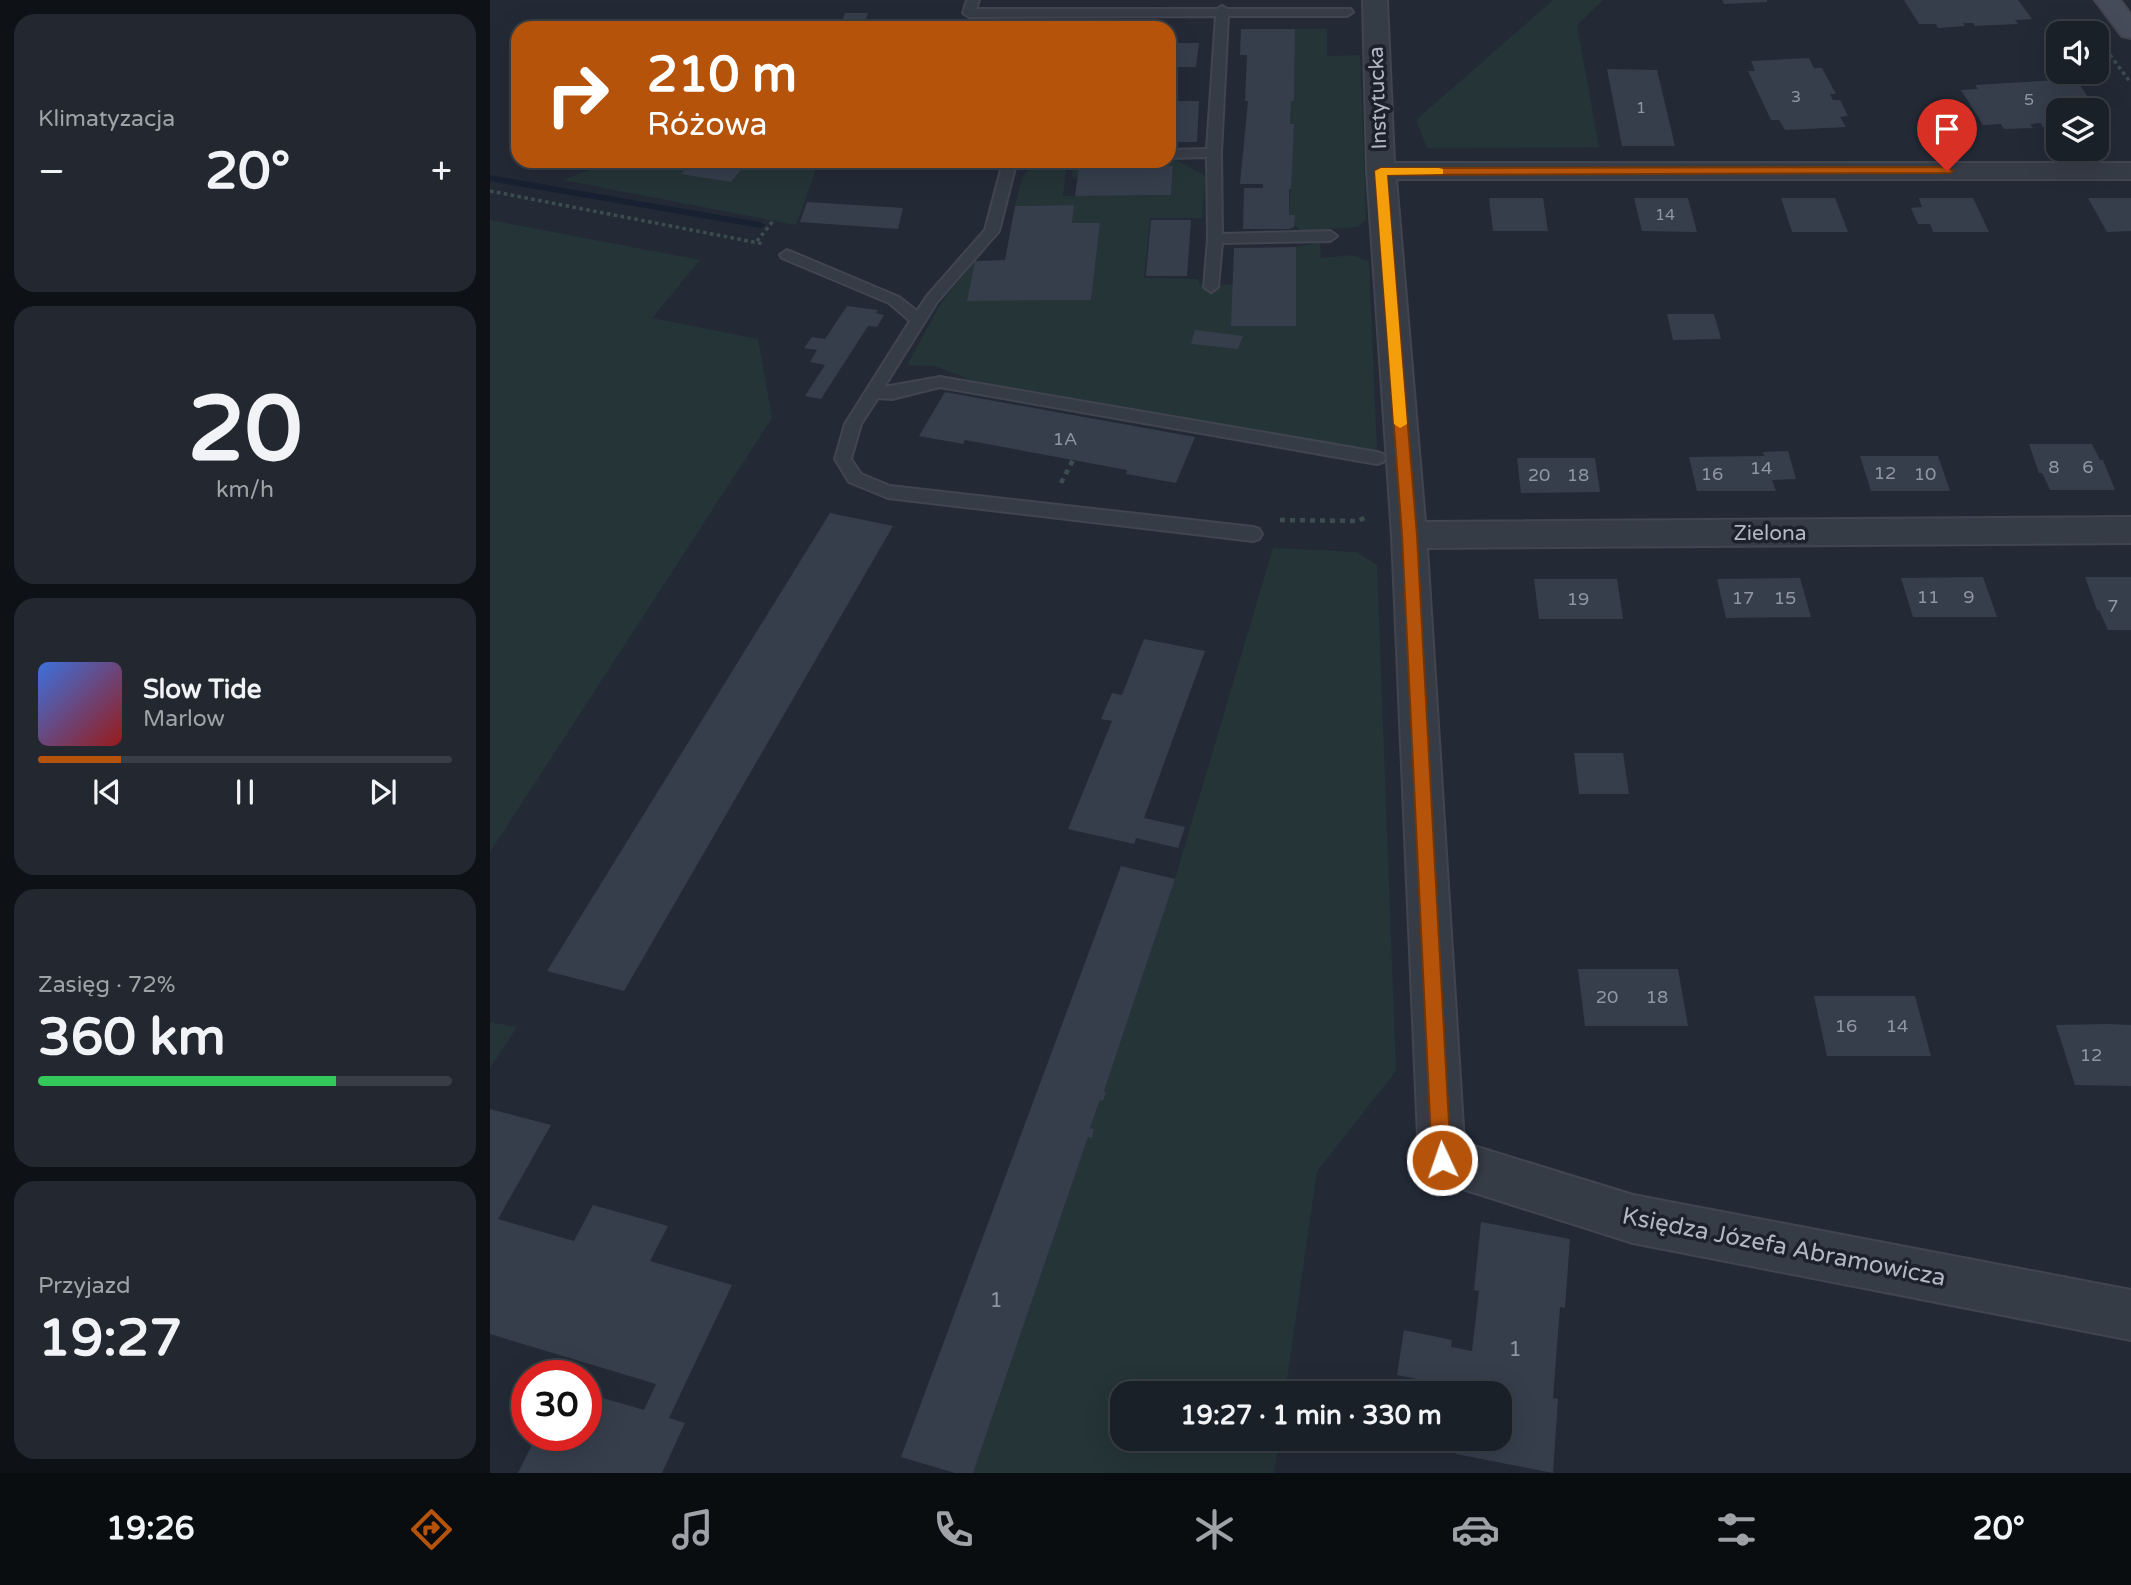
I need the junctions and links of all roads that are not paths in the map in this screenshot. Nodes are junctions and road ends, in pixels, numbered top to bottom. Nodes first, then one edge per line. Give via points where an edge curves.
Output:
1 (973, 0) edge
2 (1375, 0) edge
3 (2107, 0) edge
4 (1222, 10) junction
5 (1034, 12) junction
6 (1347, 12) dead end
7 (1033, 21) edge
8 (2131, 31) edge
9 (1214, 153) junction
10 (1176, 154) edge
11 (1008, 168) edge
12 (1381, 171) junction
13 (2131, 171) edge
14 (1330, 236) dead end
15 (1215, 239) junction
16 (787, 255) road end
17 (1211, 287) dead end
18 (919, 320) junction
19 (874, 392) junction
20 (1377, 458) dead end
21 (2131, 530) edge
22 (1253, 534) dead end
23 (1409, 535) junction
24 (1442, 1160) joint
25 (2131, 1315) edge

1 - 5 lane via 969,13
2 - 12 street, Instytucka
3 - 8 main road
4 - 5 lane
4 - 6 lane
4 - 9 lane
5 - 7 lane
9 - 10 lane
9 - 15 lane
11 - 18 lane via 992,231
12 - 13 street
12 - 23 street, Instytucka
14 - 15 lane
15 - 17 lane
16 - 18 lane via 894,300
18 - 19 lane
19 - 20 lane via 892,393 940,382
19 - 22 lane via 853,424 843,459 855,478 888,492
21 - 23 street, Zielona
23 - 24 street, Instytucka
24 - 25 street, Księdza Józefa Abramowicza via 1633,1219

